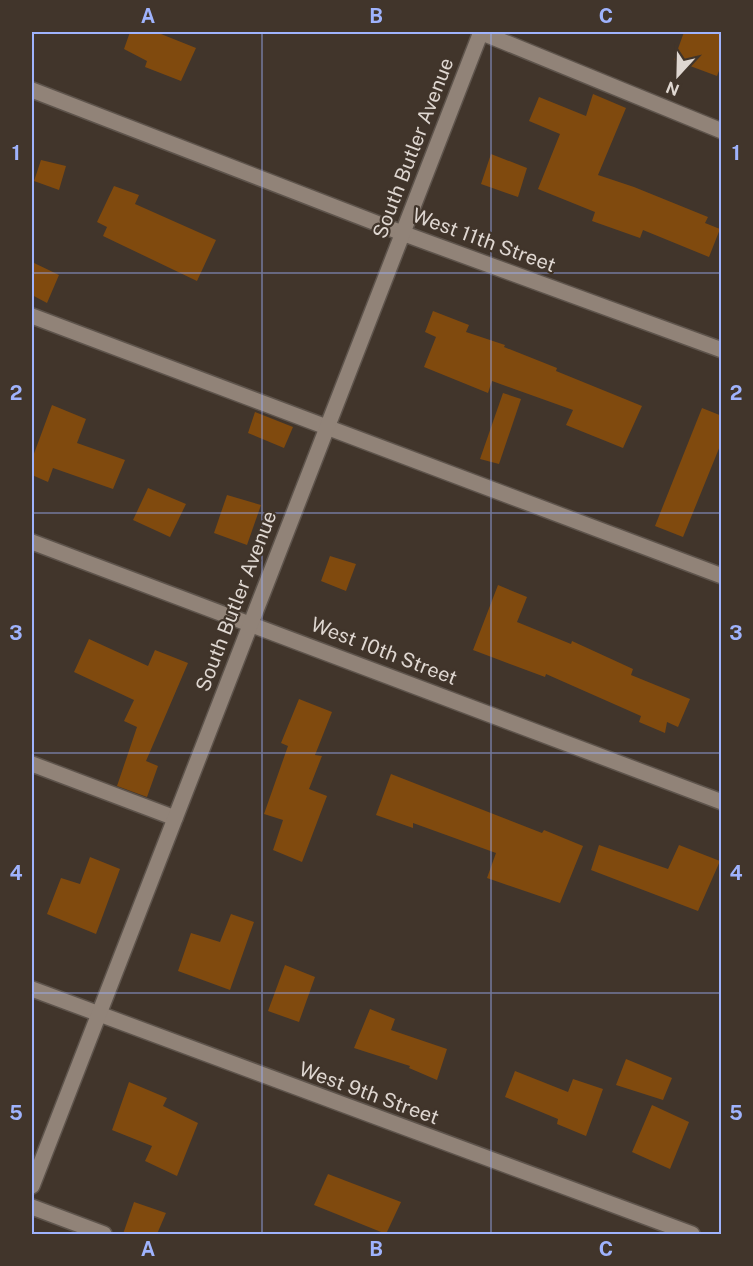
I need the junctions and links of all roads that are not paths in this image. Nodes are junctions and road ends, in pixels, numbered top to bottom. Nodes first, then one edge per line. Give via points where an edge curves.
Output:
1 (480, 32) edge
2 (32, 90) edge
3 (722, 131) edge
4 (402, 233) junction
5 (32, 316) edge
6 (722, 350) edge
7 (326, 429) junction
8 (32, 542) edge
9 (722, 576) edge
10 (250, 623) junction
11 (32, 764) edge
12 (722, 802) edge
13 (175, 818) junction
14 (32, 989) edge
15 (98, 1015) junction
16 (32, 1186) edge
17 (32, 1207) edge
18 (104, 1234) edge
19 (692, 1234) edge

1 - 3 street
1 - 4 street, South Butler Avenue
2 - 4 street, West 11th Street
4 - 6 street, West 11th Street
4 - 7 street, South Butler Avenue
5 - 7 street
7 - 9 street
7 - 10 street, South Butler Avenue
8 - 10 street, West 10th Street
10 - 12 street, West 10th Street
10 - 13 street, South Butler Avenue
11 - 13 street
13 - 15 street, South Butler Avenue
14 - 15 street, West 9th Street
15 - 16 street, South Butler Avenue
15 - 19 street, West 9th Street
17 - 18 street

